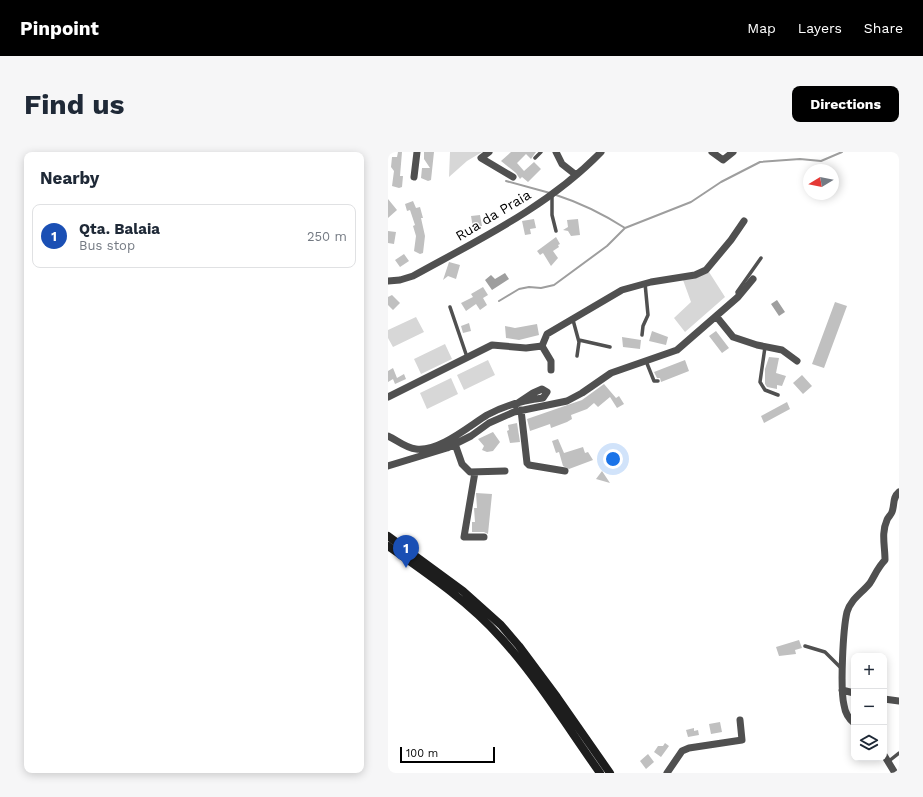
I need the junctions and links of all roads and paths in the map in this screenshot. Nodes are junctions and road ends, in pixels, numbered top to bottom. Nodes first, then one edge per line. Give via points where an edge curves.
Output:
1 (416, 152) edge
2 (489, 152) edge
3 (541, 152) edge
4 (556, 152) edge
5 (601, 152) edge
6 (712, 152) edge
7 (733, 152) edge
8 (535, 158) dead end
9 (576, 175) junction
10 (414, 177) dead end
11 (513, 177) dead end
12 (554, 193) junction
13 (744, 221) dead end
14 (556, 231) dead end
15 (761, 258) dead end
16 (753, 279) dead end
17 (388, 281) edge
18 (645, 283) junction
19 (738, 297) junction
20 (450, 307) dead end
21 (716, 316) junction
22 (573, 320) junction
23 (642, 335) dead end
24 (579, 340) junction
25 (542, 346) junction
26 (765, 346) junction
27 (610, 347) dead end
28 (577, 356) dead end
29 (467, 358) junction
30 (646, 361) junction
31 (796, 361) dead end
32 (551, 370) dead end
33 (658, 381) dead end
34 (778, 394) dead end
35 (388, 397) edge
36 (515, 405) dead end
37 (521, 410) junction
38 (388, 436) edge
39 (455, 444) junction
40 (388, 466) edge
41 (505, 471) dead end
42 (566, 471) dead end
43 (475, 472) junction
44 (899, 492) edge
45 (388, 536) edge
46 (484, 538) dead end
47 (388, 546) edge
48 (804, 646) dead end
49 (843, 671) junction
50 (842, 690) junction
51 (851, 692) edge
52 (887, 699) edge
53 (899, 701) edge
54 (740, 720) dead end
55 (851, 720) edge
56 (899, 753) edge
57 (887, 759) edge
58 (889, 762) junction
59 (600, 773) edge
60 (610, 773) edge
61 (667, 773) edge
62 (895, 773) edge

1 - 10 street
2 - 11 street via 481,158
3 - 8 lane
4 - 9 street via 562,164
5 - 9 street, Rua da Praia
6 - 7 street via 723,160
9 - 12 street, Rua da Praia
12 - 14 lane via 552,215
12 - 17 street, Rua da Praia via 512,221 413,276
13 - 18 street via 706,270 695,275
15 - 19 lane via 737,292
16 - 19 street
18 - 22 street via 615,294
18 - 23 lane via 648,315
19 - 21 street
20 - 29 lane
21 - 26 street via 733,337
21 - 30 street via 677,350
22 - 24 lane
22 - 25 street via 547,334
24 - 27 lane
24 - 28 lane
25 - 29 street via 526,348 492,345
25 - 32 street via 551,361
26 - 31 street via 782,350
26 - 34 lane via 760,382 765,390
29 - 35 street
30 - 33 lane via 654,381
30 - 37 street via 611,373 567,401
36 - 38 street via 486,416 466,431 431,447 417,450 405,447
37 - 39 street via 500,417
37 - 42 street via 527,463
39 - 40 street
39 - 43 street via 465,469
41 - 43 street
43 - 46 street via 464,537
44 - 49 street via 894,497 892,512 887,520 883,542 885,560 876,568 869,584 854,599 848,612
45 - 60 street via 463,591 501,625 553,692
47 - 59 street via 460,599 502,638
48 - 49 lane via 825,652
49 - 50 street
50 - 51 street
50 - 55 street via 844,706
52 - 53 street
54 - 61 street via 742,740 682,751
56 - 58 lane
57 - 58 street
58 - 62 street

